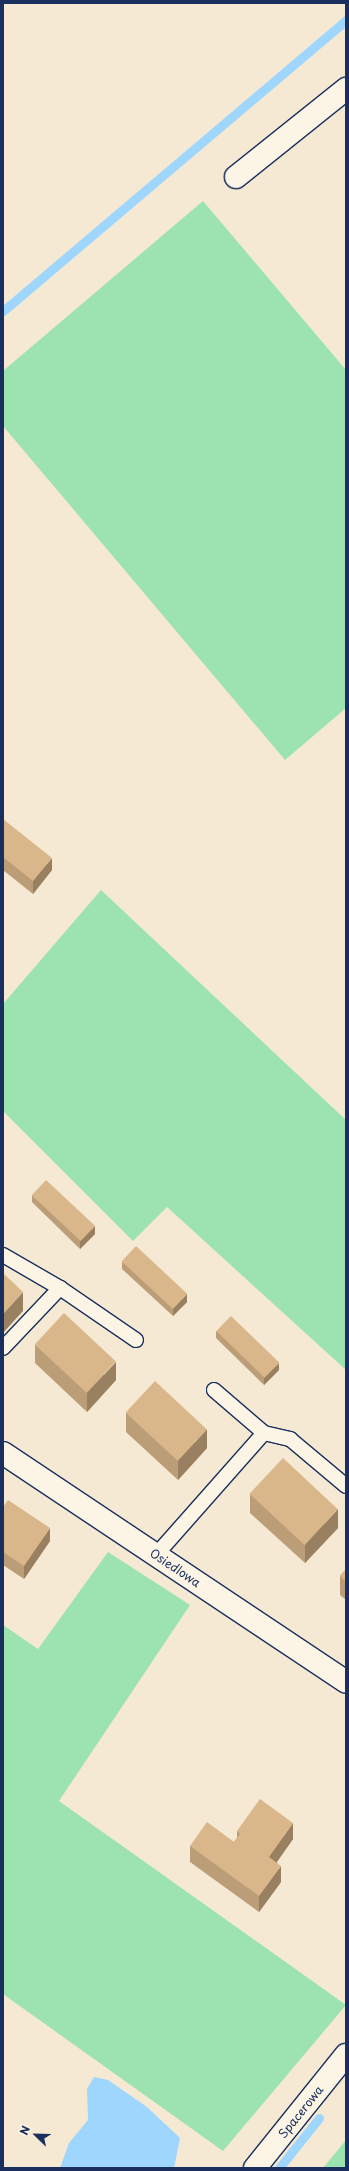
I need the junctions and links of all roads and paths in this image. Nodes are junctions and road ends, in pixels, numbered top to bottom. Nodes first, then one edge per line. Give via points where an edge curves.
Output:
1 (346, 89) edge
2 (236, 177) dead end
3 (3, 1255) edge
4 (60, 1288) junction
5 (136, 1340) dead end
6 (3, 1348) edge
7 (214, 1390) dead end
8 (264, 1433) junction
9 (3, 1453) edge
10 (346, 1486) edge
11 (156, 1555) junction
12 (346, 1682) edge
13 (346, 2055) edge
14 (255, 2168) edge

1 - 2 street
3 - 4 lane
4 - 5 lane
4 - 6 lane
7 - 8 lane
8 - 10 lane via 290,1439
8 - 11 lane
9 - 11 street, Osiedlowa
11 - 12 street, Osiedlowa
13 - 14 street, Spacerowa

